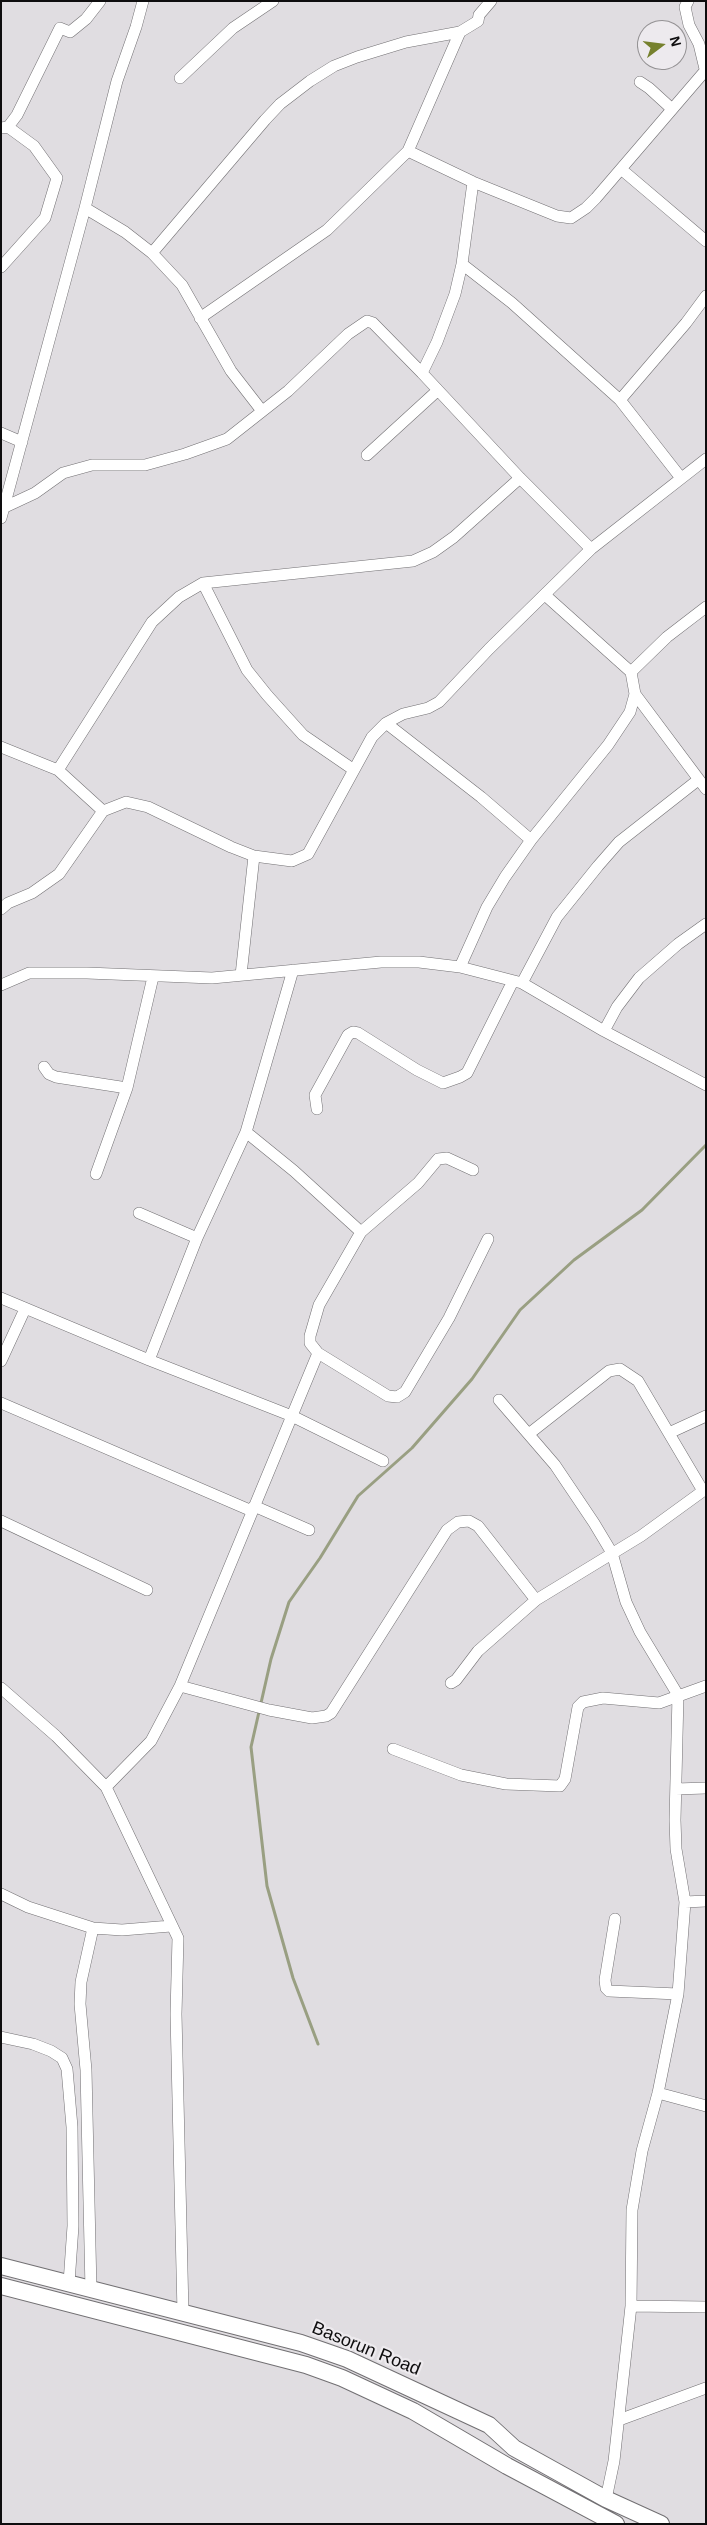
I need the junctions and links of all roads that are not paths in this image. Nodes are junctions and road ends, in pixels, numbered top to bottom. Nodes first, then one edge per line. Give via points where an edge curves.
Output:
1 (100, 1) edge
2 (143, 1) edge
3 (273, 1) edge
4 (491, 1) edge
5 (688, 1) edge
6 (460, 32) junction
7 (705, 72) edge
8 (180, 78) dead end
9 (640, 82) dead end
10 (672, 109) junction
11 (5, 128) edge
12 (408, 151) junction
13 (621, 169) junction
14 (473, 182) junction
15 (86, 208) junction
16 (706, 241) edge
17 (152, 253) junction
18 (462, 264) junction
19 (1, 267) edge
20 (706, 296) edge
21 (200, 318) junction
22 (422, 373) junction
23 (437, 391) junction
24 (620, 400) junction
25 (262, 411) junction
26 (1, 433) edge
27 (22, 442) junction
28 (367, 455) dead end
29 (706, 459) edge
30 (520, 478) junction
31 (682, 478) junction
32 (2, 510) edge
33 (591, 549) junction
34 (203, 583) junction
35 (545, 595) junction
36 (706, 607) edge
37 (631, 672) junction
38 (635, 694) junction
39 (386, 723) junction
40 (1, 747) edge
41 (58, 770) junction
42 (354, 770) junction
43 (702, 784) edge
44 (103, 811) junction
45 (531, 840) junction
46 (254, 856) junction
47 (1, 909) edge
48 (706, 924) edge
49 (460, 967) junction
50 (293, 970) junction
51 (241, 975) junction
52 (153, 977) junction
53 (518, 982) junction
54 (1, 985) edge
55 (604, 1031) junction
56 (44, 1067) dead end
57 (706, 1085) edge
58 (127, 1088) junction
59 (317, 1109) dead end
60 (246, 1132) junction
61 (473, 1170) dead end
62 (96, 1174) dead end
63 (139, 1213) dead end
64 (361, 1232) junction
65 (197, 1238) junction
66 (488, 1240) dead end
67 (1, 1298) edge
68 (25, 1309) junction
69 (318, 1353) junction
70 (149, 1360) junction
71 (1, 1361) edge
72 (499, 1400) dead end
73 (1, 1403) edge
74 (292, 1416) junction
75 (706, 1416) edge
76 (530, 1433) junction
77 (669, 1433) junction
78 (383, 1461) dead end
79 (704, 1492) edge
80 (253, 1509) junction
81 (1, 1520) edge
82 (309, 1530) dead end
83 (612, 1553) junction
84 (147, 1590) dead end
85 (536, 1600) junction
86 (451, 1683) dead end
87 (180, 1686) junction
88 (706, 1686) edge
89 (1, 1688) edge
90 (678, 1695) junction
91 (394, 1749) dead end
92 (106, 1787) junction
93 (706, 1788) edge
94 (676, 1789) junction
95 (1, 1894) edge
96 (706, 1900) edge
97 (685, 1902) junction
98 (615, 1919) dead end
99 (171, 1926) junction
100 (93, 1928) junction
101 (678, 1994) junction
102 (1, 2036) edge
103 (658, 2093) junction
104 (706, 2106) edge
105 (1, 2266) edge
106 (68, 2283) junction
107 (1, 2286) edge
108 (91, 2290) junction
109 (631, 2306) junction
110 (706, 2308) edge
111 (183, 2313) junction
112 (706, 2388) edge
113 (619, 2420) junction
114 (606, 2499) junction
115 (616, 2524) edge
116 (661, 2524) edge

1 - 11 street via 70,32 60,28 16,115
2 - 15 street via 117,81
3 - 8 street via 233,28
4 - 6 street via 478,21
5 - 7 street via 685,8 700,44
6 - 12 street
6 - 17 street via 406,42 357,57 310,81 264,120
7 - 10 street
9 - 10 street
10 - 13 street
11 - 19 street via 34,146 57,178 45,218
12 - 14 street
12 - 21 street via 327,230
13 - 14 street via 586,208 571,218 557,216
13 - 16 street
14 - 18 street
15 - 17 street
15 - 27 street
17 - 21 street via 182,285
18 - 22 street via 455,294
18 - 24 street via 512,303
20 - 24 street
21 - 25 street via 231,371
22 - 23 street
22 - 25 street via 373,323 367,321
23 - 28 street
23 - 30 street
24 - 31 street
25 - 32 street via 227,439 212,445 145,465 92,465 63,473 35,493
26 - 27 street
27 - 32 street
29 - 31 street
30 - 33 street
30 - 34 street via 454,536 433,552 413,561
31 - 33 street
33 - 35 street
34 - 41 street via 179,597 152,622
34 - 42 street via 246,670 304,736
35 - 37 street
35 - 39 street via 439,702
36 - 37 street via 667,637
37 - 38 street
38 - 43 street
38 - 45 street via 630,712 608,745
39 - 42 street via 372,737
39 - 45 street
40 - 41 street
41 - 44 street
42 - 46 street via 308,854 292,861
43 - 53 street via 619,842 558,917
44 - 46 street via 126,802 148,807
44 - 47 street via 59,874
45 - 49 street via 487,907
46 - 51 street
48 - 55 street via 639,978
49 - 50 street via 381,962
49 - 53 street
50 - 51 street
50 - 60 street
51 - 52 street
52 - 54 street via 30,973
52 - 58 street
53 - 55 street
53 - 59 street via 466,1072 460,1077 443,1083 353,1032 348,1035 316,1095
55 - 57 street
56 - 58 street via 56,1077
58 - 62 street
60 - 64 street
60 - 65 street
61 - 64 street via 447,1158 438,1159 418,1183
63 - 65 street
64 - 69 street via 319,1305 310,1336 310,1343
65 - 70 street
66 - 69 street via 449,1318 404,1392 397,1397 388,1396
67 - 68 street
68 - 70 street
68 - 71 street
69 - 74 street
70 - 74 street
72 - 76 street
73 - 80 street
74 - 78 street
74 - 80 street
75 - 77 street
76 - 77 street via 609,1371 620,1369 638,1381
76 - 83 street via 555,1464
77 - 79 street
79 - 83 street
80 - 82 street
80 - 87 street
81 - 84 street
83 - 85 street
83 - 90 street via 626,1602
85 - 86 street via 478,1651
85 - 87 street via 478,1526 469,1521 458,1522 447,1530 331,1712 312,1718
87 - 92 street via 151,1742
88 - 90 street
89 - 92 street via 56,1736
90 - 91 street via 659,1704 603,1698 583,1702 578,1707 565,1779 560,1786 506,1784 461,1774
90 - 94 street
92 - 99 street
93 - 94 street
94 - 97 street via 676,1849
95 - 100 street
96 - 97 street
97 - 101 street
98 - 101 street via 606,1988 609,1991
99 - 100 street via 122,1930
99 - 111 street via 179,1946 176,2014
100 - 108 street via 81,1982 80,2004 86,2056
101 - 103 street
102 - 106 street via 50,2051 62,2058 68,2069 73,2226
103 - 104 street
103 - 109 street via 642,2150 632,2210
105 - 106 main road, Basorun Road
106 - 108 main road, Basorun Road
107 - 115 main road, Basorun Road via 306,2365 342,2378 413,2411
108 - 111 main road, Basorun Road
109 - 110 street
109 - 113 street
111 - 114 main road, Basorun Road via 301,2343 347,2359 490,2425 514,2448
112 - 113 street
113 - 114 street
114 - 116 main road, Basorun Road

